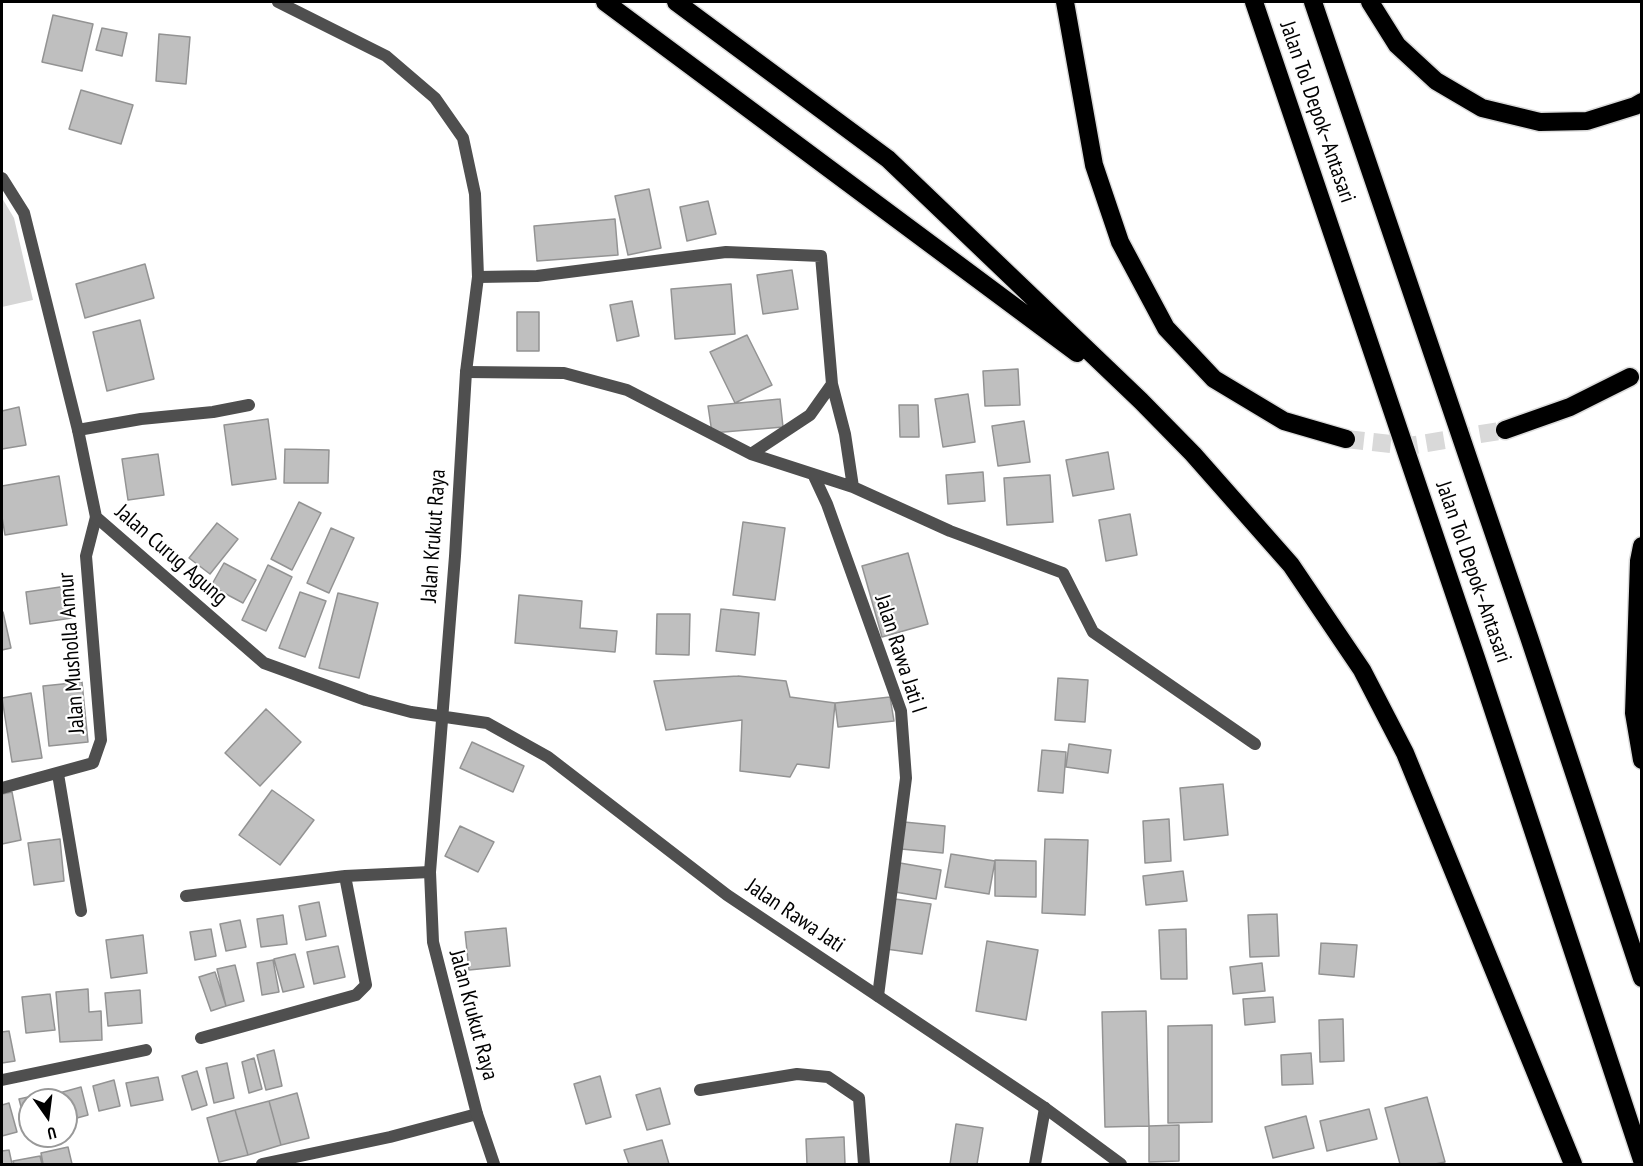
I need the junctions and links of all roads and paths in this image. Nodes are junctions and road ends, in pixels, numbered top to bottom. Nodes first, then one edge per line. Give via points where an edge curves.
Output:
1 (278, 2) edge
2 (605, 2) edge
3 (676, 2) edge
4 (1065, 2) edge
5 (1254, 2) edge
6 (1313, 2) edge
7 (1370, 2) edge
8 (1641, 102) edge
9 (2, 178) edge
10 (478, 277) junction
11 (466, 372) junction
12 (1630, 377) dead end
13 (832, 384) junction
14 (1141, 401) junction
15 (249, 405) dead end
16 (78, 430) junction
17 (1505, 430) tunnel mouth
18 (1346, 439) tunnel mouth
19 (751, 454) junction
20 (813, 474) junction
21 (853, 487) junction
22 (96, 518) junction
23 (1641, 546) edge
24 (442, 716) junction
25 (1255, 744) dead end
26 (1641, 760) edge
27 (58, 774) junction
28 (2, 788) edge
29 (430, 872) junction
30 (345, 876) junction
31 (186, 896) dead end
32 (81, 911) dead end
33 (1641, 978) edge
34 (878, 996) junction
35 (201, 1038) dead end
36 (146, 1050) dead end
37 (2, 1080) edge
38 (700, 1090) dead end
39 (1045, 1108) junction
40 (477, 1114) junction
41 (1641, 1160) edge
42 (262, 1164) edge
43 (494, 1164) edge
44 (864, 1164) edge
45 (1035, 1164) edge
46 (1121, 1164) edge
47 (1574, 1164) edge

1 - 10 street, Jalan Krukut Raya via 386,56 435,98 463,138 475,194
2 - 14 highway
3 - 14 highway via 888,159
4 - 18 highway via 1094,165 1120,242 1166,328 1214,379 1284,421
5 - 41 highway, Jalan Tol Depok–Antasari
6 - 33 highway, Jalan Tol Depok–Antasari
7 - 8 highway via 1397,45 1436,81 1482,108 1540,122 1587,121
9 - 16 street, Jalan Curug Agung via 24,213
10 - 11 street, Jalan Krukut Raya
10 - 13 street via 537,276 726,252 822,256
11 - 19 street via 564,373 627,390
11 - 24 street, Jalan Krukut Raya
12 - 17 highway via 1570,407
13 - 19 street via 810,415
13 - 21 street
14 - 47 highway via 1291,565 1362,670 1405,753
15 - 16 street
16 - 22 street, Jalan Curug Agung
19 - 20 street
20 - 21 street
20 - 34 street, Jalan Rawa Jati I via 901,711 906,778
21 - 25 street via 950,531 1063,573 1093,632
22 - 24 street, Jalan Curug Agung via 264,663 366,700
22 - 27 street, Jalan Musholla Annur via 86,556 101,740 93,763
23 - 26 highway via 1634,712
24 - 29 street, Jalan Krukut Raya
24 - 34 street, Jalan Rawa Jati via 487,723 548,757 727,895
27 - 28 street, Jalan Musholla Annur
27 - 32 street
29 - 30 street
29 - 40 street, Jalan Krukut Raya via 433,942
30 - 31 street
30 - 35 street via 366,985 356,995
34 - 39 street, Jalan Rawa Jati
36 - 37 street
38 - 44 street via 797,1074 828,1077 859,1098
39 - 45 street
39 - 46 street, Jalan Rawa Jati
40 - 42 street
40 - 43 street, Jalan Krukut Raya

